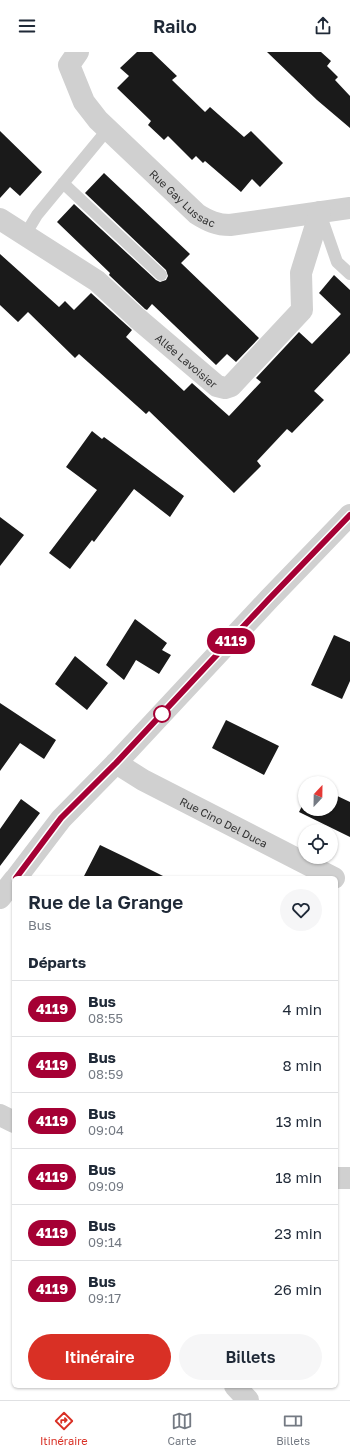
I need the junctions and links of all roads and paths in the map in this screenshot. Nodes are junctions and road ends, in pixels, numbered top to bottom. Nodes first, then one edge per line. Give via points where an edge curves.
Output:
1 (70, 56) edge
2 (108, 129) junction
3 (63, 183) junction
4 (350, 208) edge
5 (320, 212) junction
6 (0, 219) edge
7 (25, 235) junction
8 (350, 274) edge
9 (162, 275) dead end
10 (350, 516) edge
11 (116, 763) junction
12 (17, 876) edge
13 (331, 876) edge
14 (338, 880) edge
15 (12, 883) edge
16 (350, 886) edge
17 (0, 898) edge
18 (0, 1114) edge
19 (12, 1121) edge
20 (338, 1178) edge
21 (350, 1178) edge
22 (237, 1388) edge
23 (248, 1400) edge

1 - 2 street, Rue Gay Lussac via 84,102
2 - 3 lane
2 - 5 street, Rue Gay Lussac via 197,214 218,225
3 - 7 lane via 37,215
3 - 9 lane
4 - 5 street, Rue Gay Lussac
5 - 7 street, Allée Lavoisier via 301,273 302,310 231,386 225,388 217,386 97,281
5 - 8 lane via 337,262
6 - 7 street, Allée Lavoisier
10 - 11 street
11 - 12 street via 61,818
11 - 13 street, Rue Cino Del Duca via 143,780
14 - 16 street, Rue Cino Del Duca
15 - 17 street
18 - 19 street
20 - 21 street
22 - 23 street

